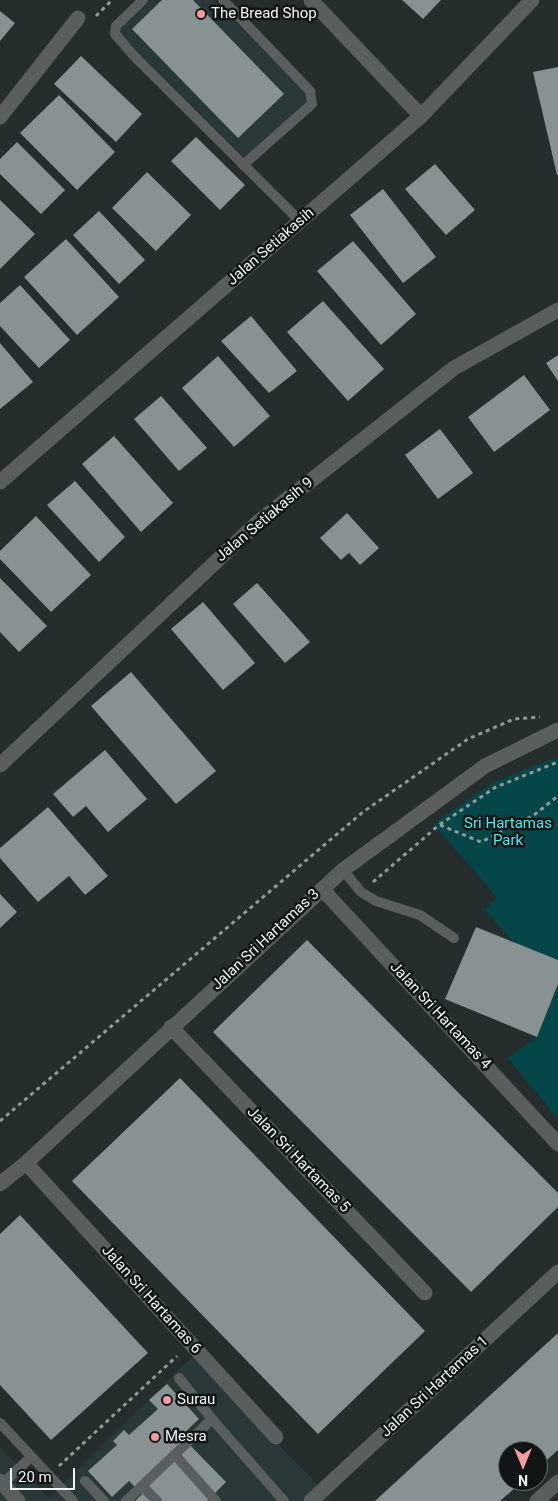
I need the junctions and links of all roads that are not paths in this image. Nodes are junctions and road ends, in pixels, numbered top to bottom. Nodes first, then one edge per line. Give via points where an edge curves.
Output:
1 (143, 0) edge
2 (222, 0) edge
3 (311, 0) edge
4 (532, 0) edge
5 (78, 18) dead end
6 (421, 116) junction
7 (0, 117) edge
8 (243, 165) junction
9 (300, 222) junction
10 (558, 310) edge
11 (0, 482) edge
12 (558, 730) edge
13 (0, 765) edge
14 (343, 870) junction
15 (322, 888) junction
16 (454, 938) dead end
17 (172, 1027) junction
18 (558, 1144) edge
19 (26, 1163) junction
20 (0, 1184) edge
21 (558, 1272) edge
22 (425, 1293) dead end
23 (179, 1378) dead end
24 (212, 1419) junction
25 (0, 1423) edge
26 (276, 1438) dead end
27 (175, 1455) junction
28 (31, 1457) junction
29 (85, 1481) dead end
30 (1, 1482) edge
31 (558, 1482) edge
32 (142, 1486) junction
33 (18, 1501) edge
34 (73, 1501) edge
35 (104, 1501) edge
36 (126, 1501) edge
37 (157, 1501) edge
38 (216, 1501) edge
39 (284, 1501) edge
40 (311, 1501) edge
41 (537, 1501) edge

1 - 8 lane via 116,26 115,34
2 - 8 lane via 310,91 312,104
3 - 6 street
4 - 6 street, Jalan Setiakasih
5 - 7 street
6 - 9 street, Jalan Setiakasih
8 - 9 lane
9 - 11 street, Jalan Setiakasih
10 - 13 street, Jalan Setiakasih 9 via 454,368 257,523
12 - 14 street, Jalan Sri Hartamas 3 via 485,766
14 - 15 street, Jalan Sri Hartamas 3
14 - 16 lane via 362,892 376,901 420,915
15 - 17 street, Jalan Sri Hartamas 3
15 - 18 street, Jalan Sri Hartamas 4
17 - 19 street, Jalan Sri Hartamas 3
17 - 22 street, Jalan Sri Hartamas 5
19 - 20 street, Jalan Sri Hartamas 3
19 - 26 street, Jalan Sri Hartamas 6
21 - 40 street, Jalan Sri Hartamas 1
23 - 24 lane
24 - 27 lane
24 - 39 lane
25 - 28 lane
27 - 32 lane
27 - 38 lane
28 - 30 lane
28 - 34 lane
29 - 35 lane
30 - 33 street
31 - 41 street
32 - 36 lane
32 - 37 lane

